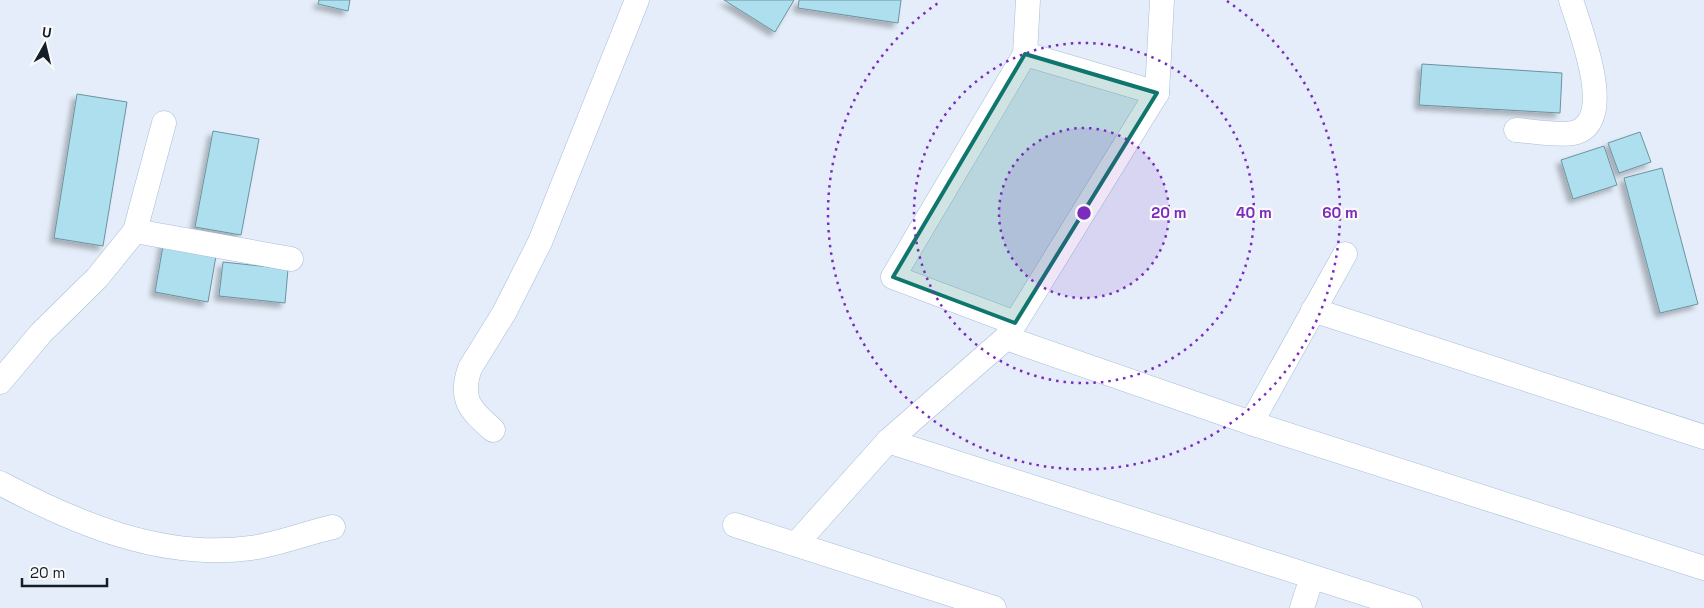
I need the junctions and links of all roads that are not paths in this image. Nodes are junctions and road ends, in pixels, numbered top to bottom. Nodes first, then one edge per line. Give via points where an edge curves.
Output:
1 (637, 0) edge
2 (1028, 0) edge
3 (1162, 0) edge
4 (1571, 0) edge
5 (1025, 54) junction
6 (1157, 92) junction
7 (164, 123) dead end
8 (1516, 130) dead end
9 (135, 231) junction
10 (1345, 254) dead end
11 (291, 259) dead end
12 (1313, 310) junction
13 (1010, 330) junction
14 (0, 382) edge
15 (1251, 423) junction
16 (493, 430) dead end
17 (1704, 436) edge
18 (888, 441) junction
19 (0, 483) edge
20 (735, 525) dead end
21 (333, 526) dead end
22 (796, 544) junction
23 (1704, 568) edge
24 (1312, 577) junction
25 (994, 608) edge
26 (1302, 608) edge
27 (1410, 608) edge

1 - 16 street via 540,242 504,313 466,377 467,399 472,412
2 - 5 street
3 - 6 street
4 - 8 street via 1596,96 1592,120 1574,133
5 - 6 street
5 - 13 street via 893,277
6 - 13 street
7 - 9 street
9 - 11 street
9 - 14 street
10 - 12 street
12 - 15 street
12 - 17 street
13 - 15 street
13 - 18 street
15 - 23 street
18 - 22 street
18 - 24 street
19 - 21 street via 84,523 145,542 202,550 252,548
20 - 22 street
22 - 25 street
24 - 26 street
24 - 27 street

